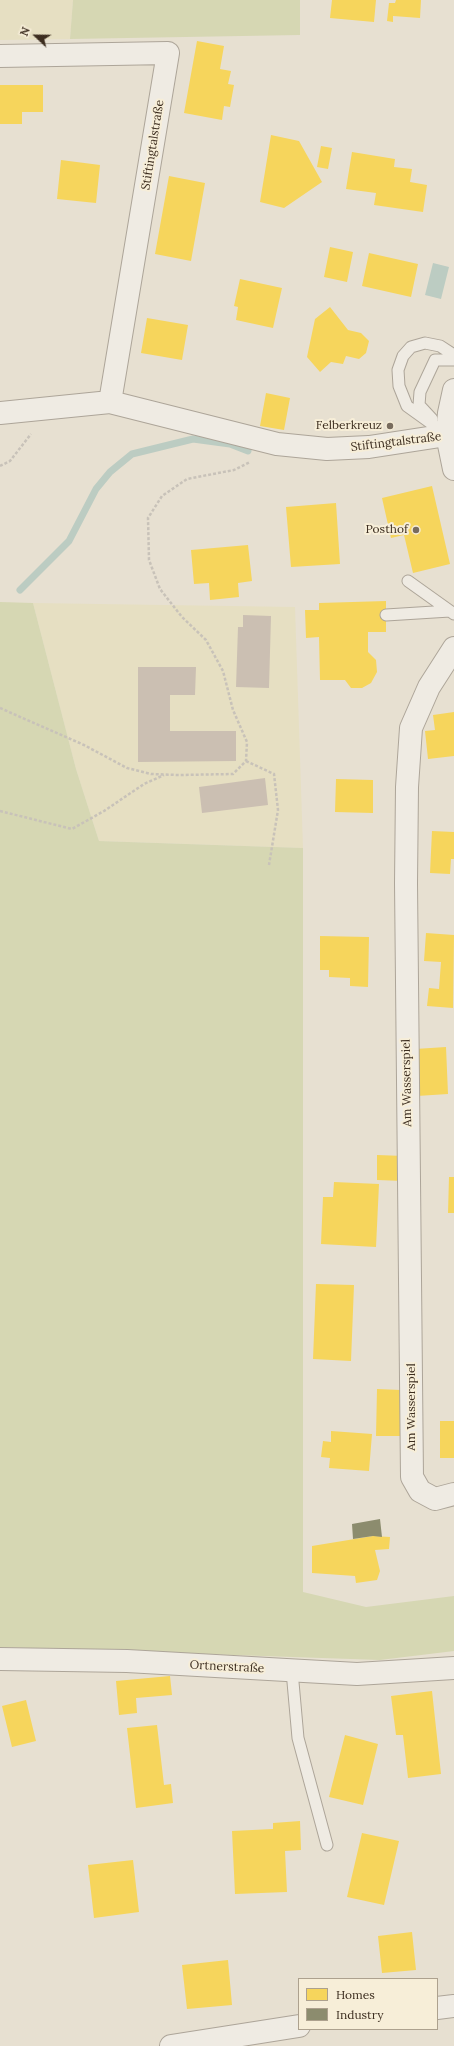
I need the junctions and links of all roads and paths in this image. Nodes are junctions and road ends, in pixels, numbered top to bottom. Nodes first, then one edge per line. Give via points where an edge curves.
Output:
1 (0, 56) edge
2 (454, 355) edge
3 (454, 360) edge
4 (454, 390) edge
5 (110, 402) junction
6 (49, 409) junction
7 (0, 413) edge
8 (447, 435) junction
9 (277, 444) junction
10 (0, 466) edge
11 (454, 469) edge
12 (408, 581) dead end
13 (452, 613) edge
14 (386, 615) dead end
15 (454, 648) edge
16 (0, 708) edge
17 (246, 761) junction
18 (166, 775) junction
19 (0, 811) edge
20 (269, 865) dead end
21 (454, 1494) edge
22 (0, 1659) edge
23 (454, 1668) edge
24 (292, 1670) junction
25 (327, 1845) dead end
26 (454, 2006) edge
27 (438, 2008) edge
28 (298, 2026) edge
29 (171, 2046) edge

1 - 5 street, Stiftingtalstraße via 168,53
2 - 8 lane, Stiftingtalstraße via 440,346 425,343 411,347 403,356 398,370 399,386 407,406
3 - 8 lane, Stiftingtalstraße via 435,360 420,392 419,405
4 - 8 street, Stiftingtalstraße
5 - 6 street, Stiftingtalstraße
5 - 9 street, Stiftingtalstraße
6 - 7 street, Stiftingtalstraße
6 - 10 path via 10,461
8 - 9 street, Stiftingtalstraße via 369,448 327,449
8 - 11 street, Stiftingtalstraße
9 - 17 path via 234,470 187,479 162,496 148,518 149,560 160,589 182,617 206,640 223,671 233,710 246,742
12 - 13 lane
13 - 14 lane
15 - 21 street, Am Wasserspiel via 428,687 411,728 407,787 406,883 412,1477 420,1491 435,1499
16 - 18 path via 84,745 127,768
17 - 18 path via 233,774
17 - 20 path via 274,774 278,810
18 - 19 path via 144,784 72,829
22 - 24 street, Ortnerstraße
23 - 24 street, Ortnerstraße via 357,1674
24 - 25 lane via 298,1738
26 - 27 street
28 - 29 street

